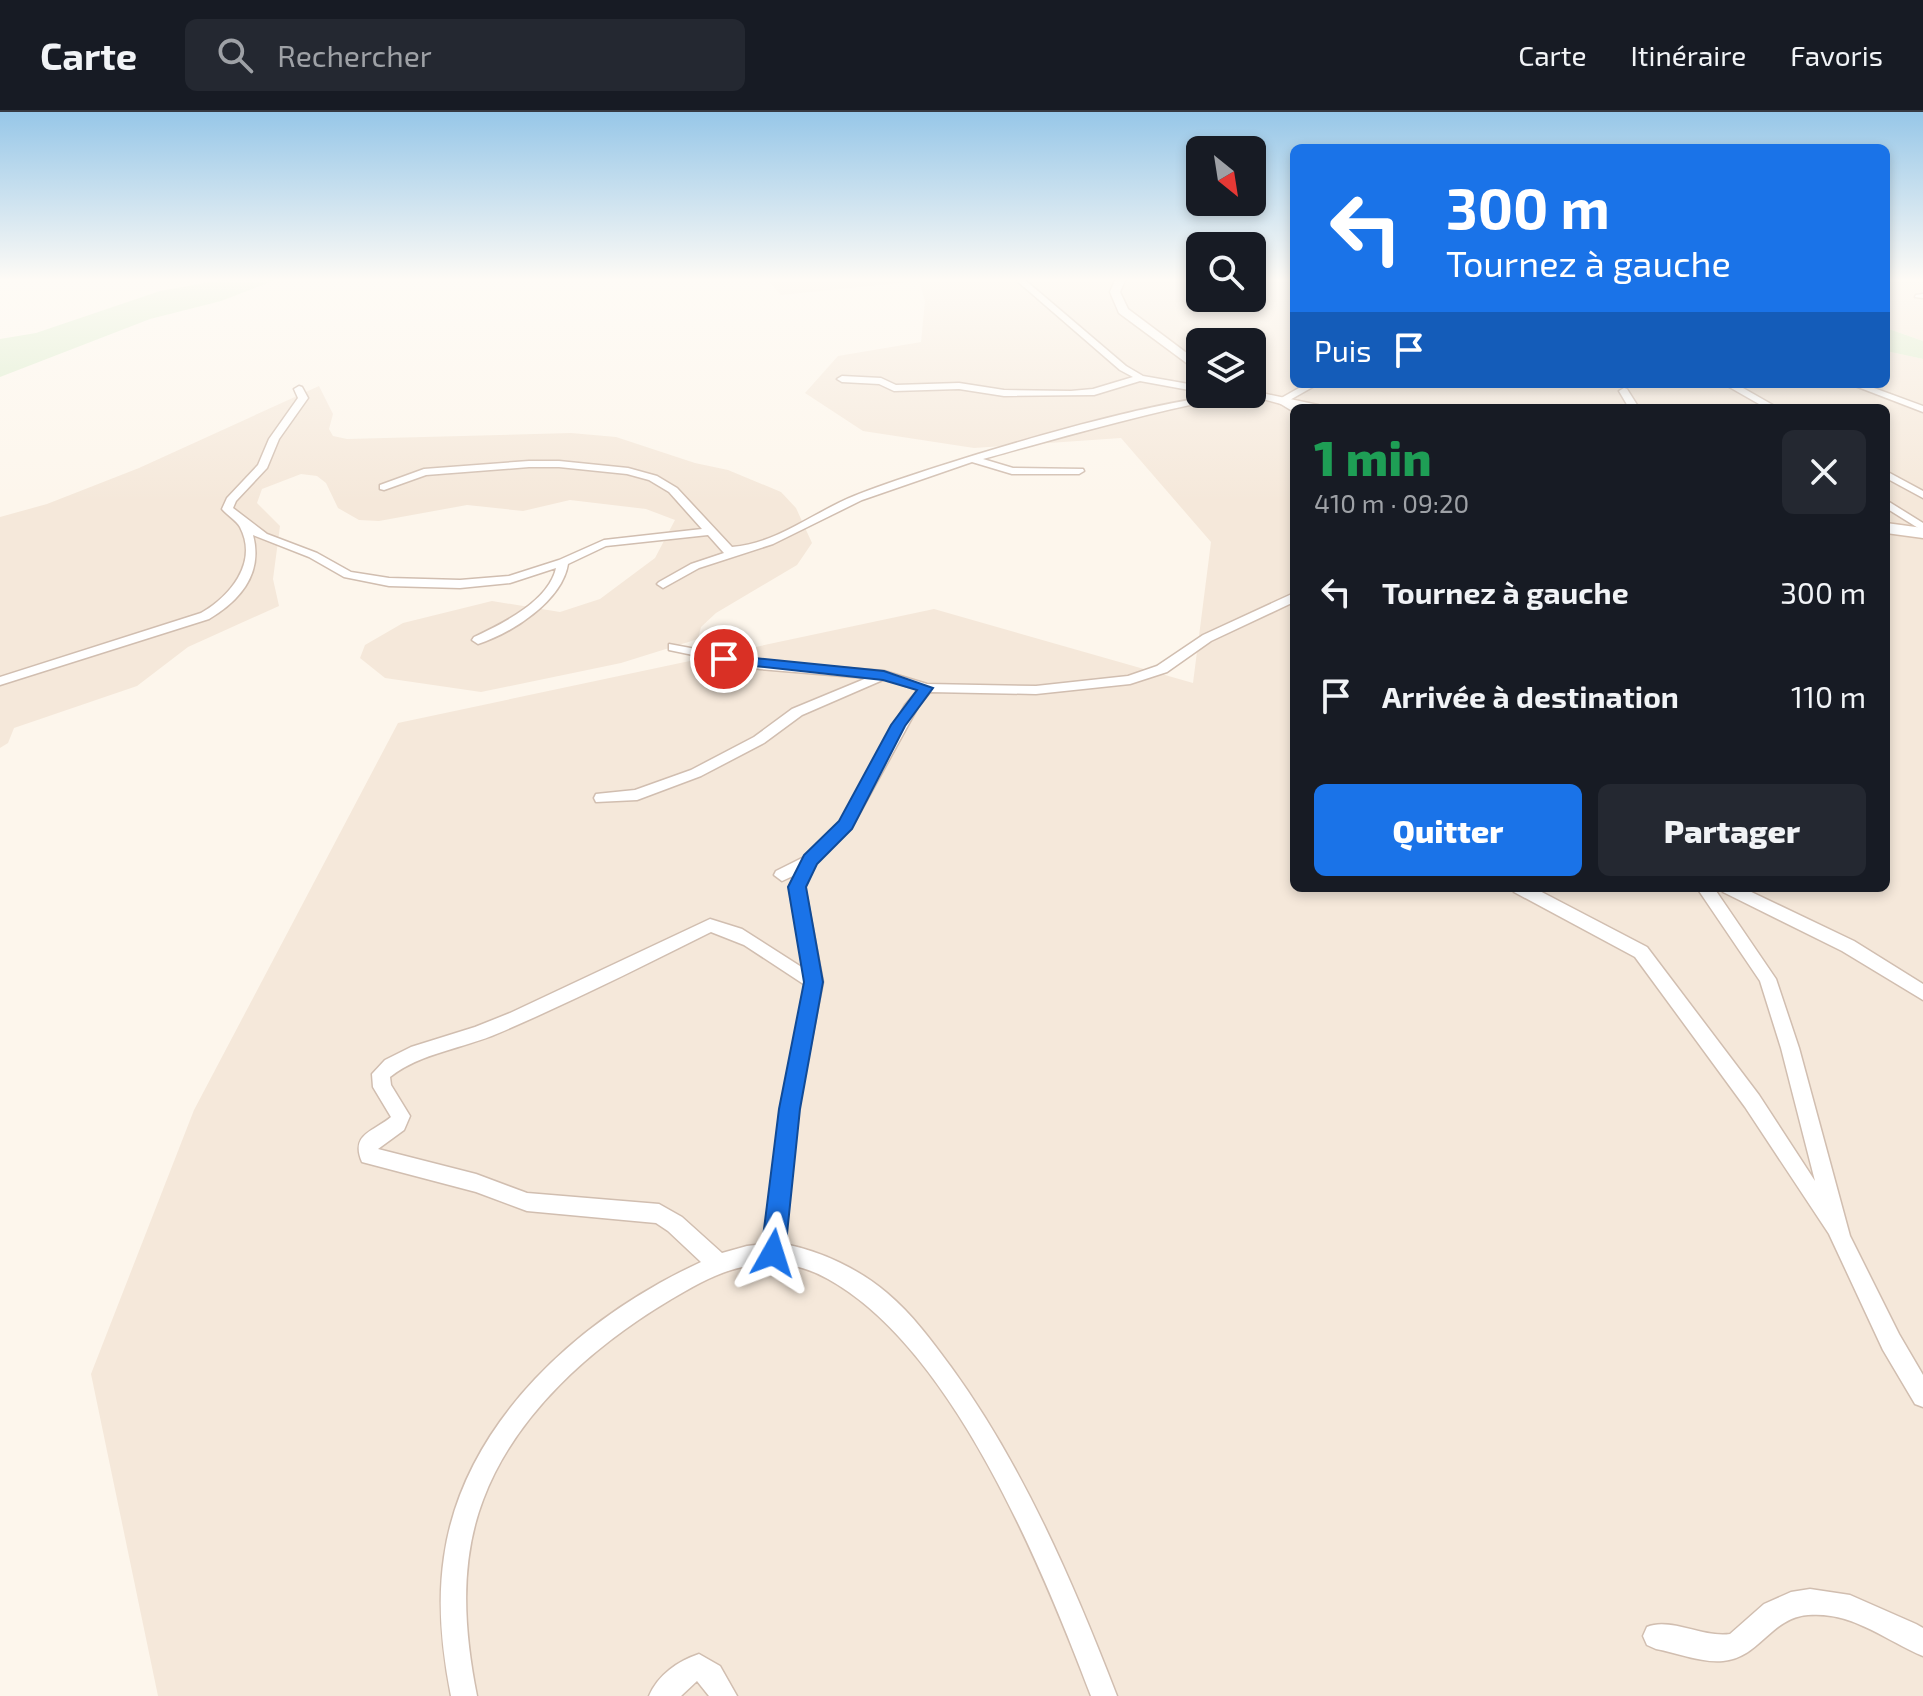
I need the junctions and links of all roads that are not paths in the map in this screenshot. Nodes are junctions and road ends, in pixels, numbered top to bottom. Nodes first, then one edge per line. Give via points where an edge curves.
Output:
1 (1103, 354) edge
2 (1140, 378) junction
3 (842, 379) dead end
4 (1186, 386) edge
5 (1305, 388) edge
6 (1736, 388) edge
7 (1866, 388) edge
8 (299, 389) dead end
9 (1624, 391) dead end
10 (1266, 398) edge
11 (1281, 401) junction
12 (1186, 403) edge
13 (1295, 404) edge
14 (1632, 404) edge
15 (1766, 404) edge
16 (1290, 407) edge
17 (1923, 409) edge
18 (972, 459) junction
19 (1079, 471) dead end
20 (1890, 476) edge
21 (384, 487) dead end
22 (1923, 495) edge
23 (1890, 506) edge
24 (245, 525) junction
25 (1890, 528) edge
26 (1923, 530) edge
27 (710, 531) junction
28 (744, 550) junction
29 (563, 562) junction
30 (663, 584) dead end
31 (1290, 599) edge
32 (478, 640) dead end
33 (673, 647) dead end
34 (884, 675) junction
35 (0, 681) edge
36 (926, 688) junction
37 (601, 798) dead end
38 (810, 860) junction
39 (782, 875) dead end
40 (1528, 892) edge
41 (1708, 892) edge
42 (1737, 892) edge
43 (814, 982) junction
44 (1923, 993) edge
45 (1840, 1238) junction
46 (773, 1253) junction
47 (717, 1263) junction
48 (1923, 1396) edge
49 (1656, 1636) dead end
50 (1923, 1643) edge
51 (464, 1696) edge
52 (662, 1696) edge
53 (724, 1696) edge
54 (1104, 1696) edge

1 - 2 street
2 - 3 street via 1071,394 959,386 894,388 881,381
2 - 4 street
5 - 11 street
6 - 15 street
7 - 17 street
8 - 24 street via 303,398 274,439 263,466 227,509
9 - 14 street
10 - 11 main road
11 - 13 main road
11 - 16 street
12 - 18 street
18 - 19 street via 1012,471
18 - 28 street via 858,498
20 - 22 street
21 - 27 street via 424,472 529,464 628,471 673,490
23 - 26 street
24 - 29 street via 348,575 389,582 502,581
24 - 35 street via 251,548 248,575 222,606 205,616
25 - 26 main road
27 - 28 street via 729,551
27 - 29 street via 604,543
28 - 30 street via 676,574
29 - 32 street via 561,577 544,597
31 - 36 street via 1207,638 1162,669 1130,680 1036,690
33 - 34 street via 760,665
34 - 36 street
34 - 37 street via 797,712 759,740 696,773 637,795
36 - 38 street via 898,725 846,825
38 - 39 street
38 - 43 street via 797,887
40 - 45 street via 1641,952 1752,1101
41 - 45 street via 1768,979
42 - 44 street via 1848,946
43 - 46 street via 789,1109
43 - 47 street via 787,970 726,926 710,925 576,993 400,1061 381,1074 382,1087 401,1116 367,1144 369,1156 527,1202 659,1214
45 - 48 street
46 - 47 street
46 - 54 street via 840,1273 877,1300 917,1341 998,1460
47 - 51 street via 609,1328 543,1386 497,1447 467,1510 453,1576 455,1654
49 - 50 street via 1724,1648 1746,1640 1773,1613 1805,1602 1835,1603
52 - 53 street via 687,1671 699,1667

